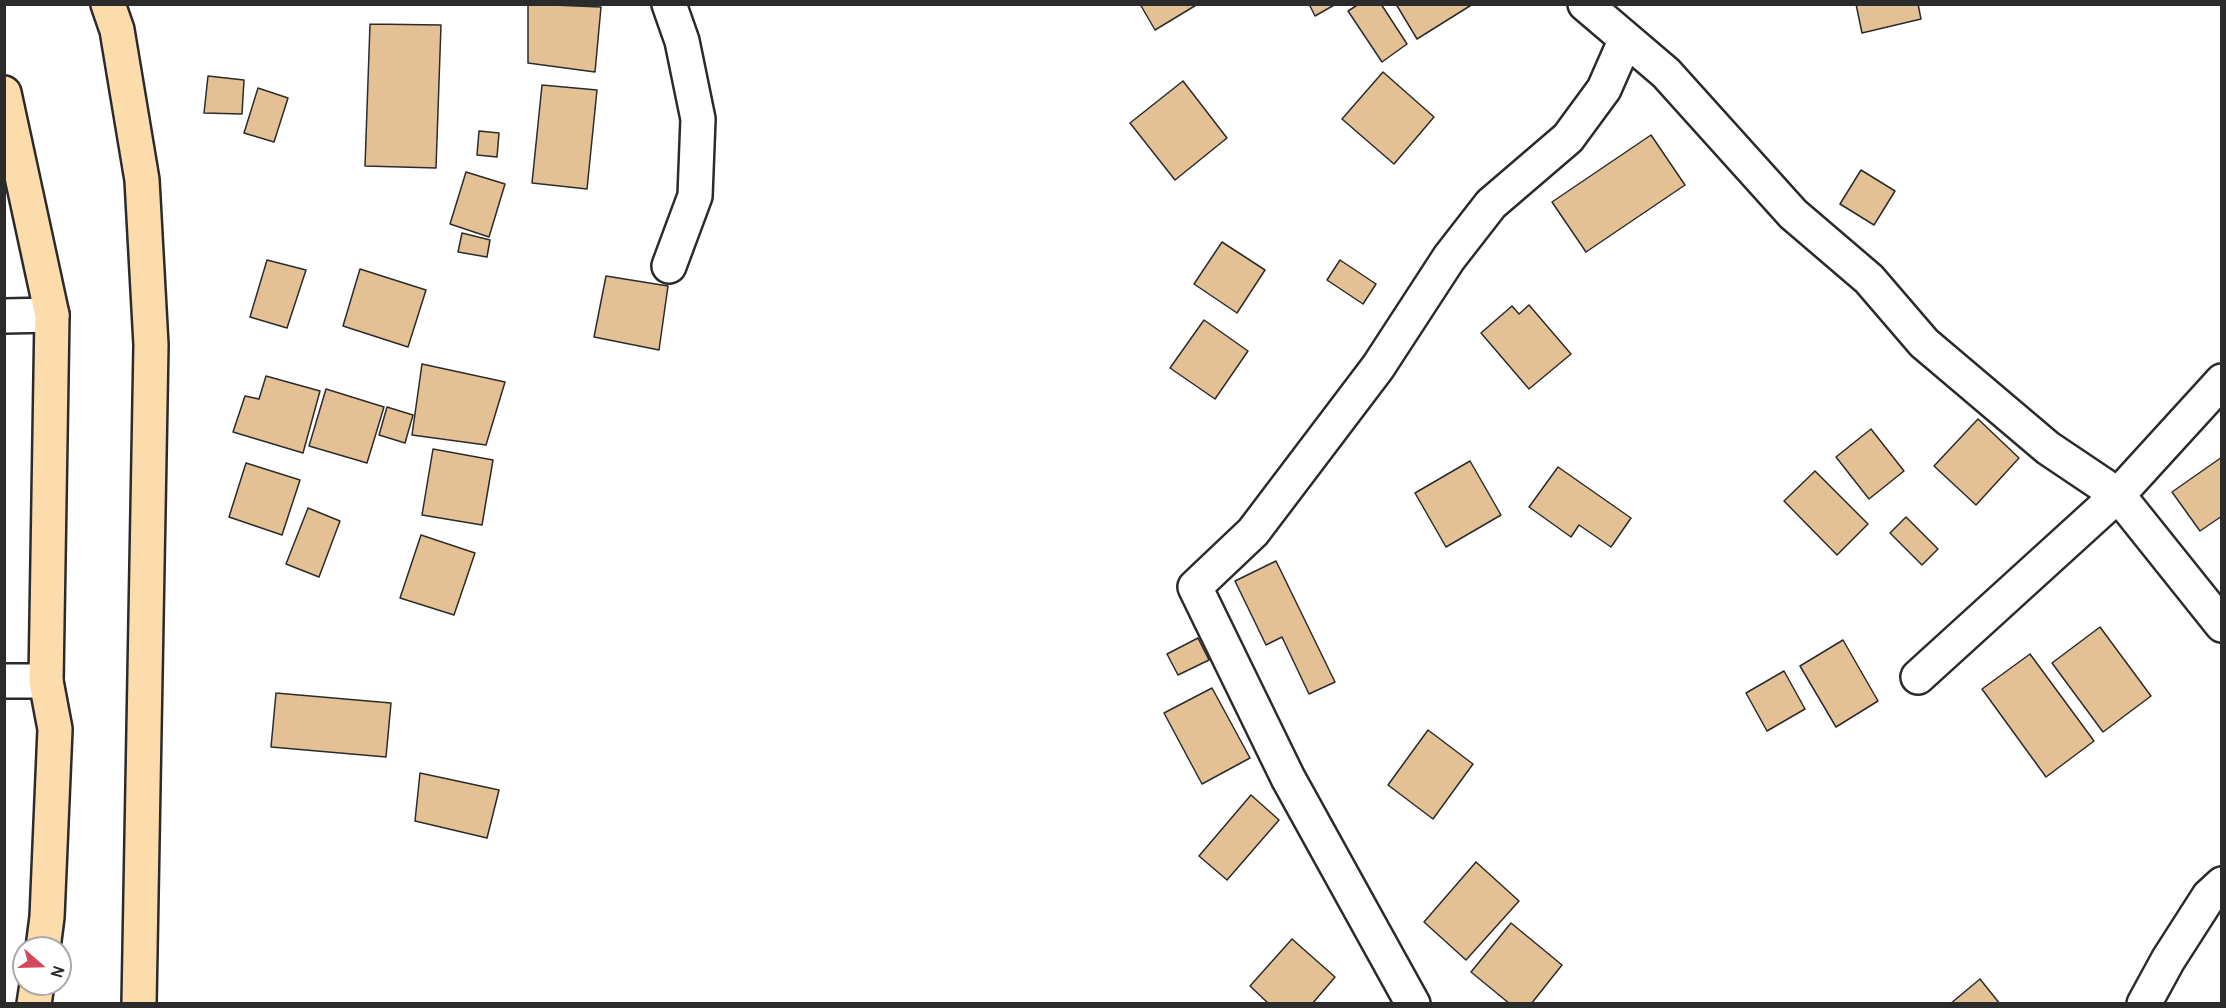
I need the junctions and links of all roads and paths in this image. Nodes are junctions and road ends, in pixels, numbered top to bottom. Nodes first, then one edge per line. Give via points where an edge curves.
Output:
1 (108, 4) edge
2 (669, 4) edge
3 (1585, 4) edge
4 (1626, 39) junction
5 (4, 93) edge
6 (669, 266) dead end
7 (52, 315) junction
8 (4, 316) edge
9 (2222, 381) edge
10 (2118, 495) junction
11 (2222, 625) edge
12 (1918, 677) dead end
13 (4, 681) edge
14 (46, 681) junction
15 (2222, 884) edge
16 (45, 936) edge
17 (139, 1004) edge
18 (1413, 1004) edge
19 (2144, 1004) edge

1 - 17 main road via 117,30 142,180 151,345
2 - 6 street via 682,41 698,119 695,196
3 - 4 street
4 - 10 street via 1666,73 1793,214 1869,279 1924,343 2048,448
4 - 18 street via 1604,89 1568,138 1491,204 1449,258 1378,367 1252,532 1195,587 1288,778
5 - 7 main road
7 - 8 street
7 - 14 main road
9 - 10 street
10 - 11 street
10 - 12 street
13 - 14 street
14 - 16 main road via 55,729
15 - 19 street via 2209,896

